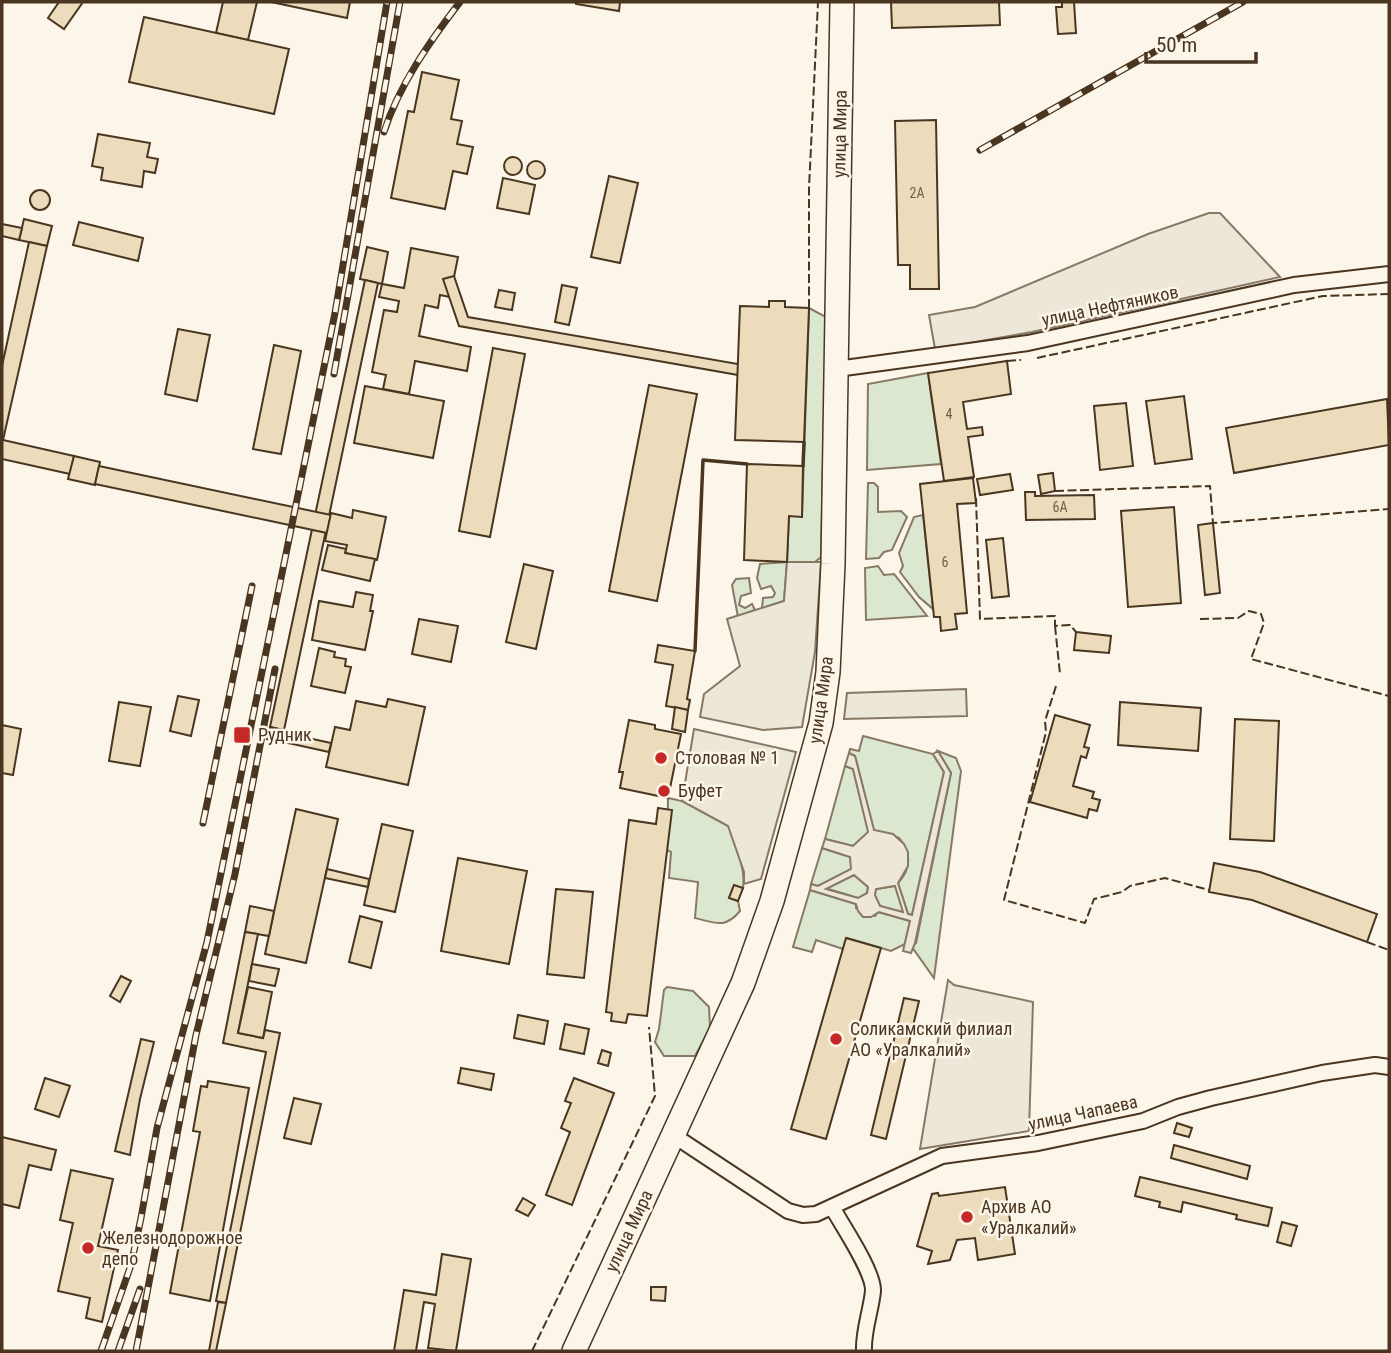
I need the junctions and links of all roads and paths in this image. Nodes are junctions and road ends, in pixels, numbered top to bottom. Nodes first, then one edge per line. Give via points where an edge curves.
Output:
1 (842, 2) edge
2 (1389, 274) edge
3 (837, 369) junction
4 (1389, 1067) edge
5 (673, 1135) junction
6 (832, 1207) junction
7 (574, 1351) edge
8 (864, 1351) edge

1 - 3 highway, улица Мира
2 - 3 street, улица Нефтяников via 1294,285 1028,343
3 - 5 highway, улица Мира via 834,564 821,723 772,901 743,983
4 - 6 street, улица Чапаева via 1322,1073 1211,1098 1143,1121 1038,1143 942,1156
5 - 6 street, улица Чапаева via 788,1211 816,1214
5 - 7 highway, улица Мира
6 - 8 street via 873,1287

